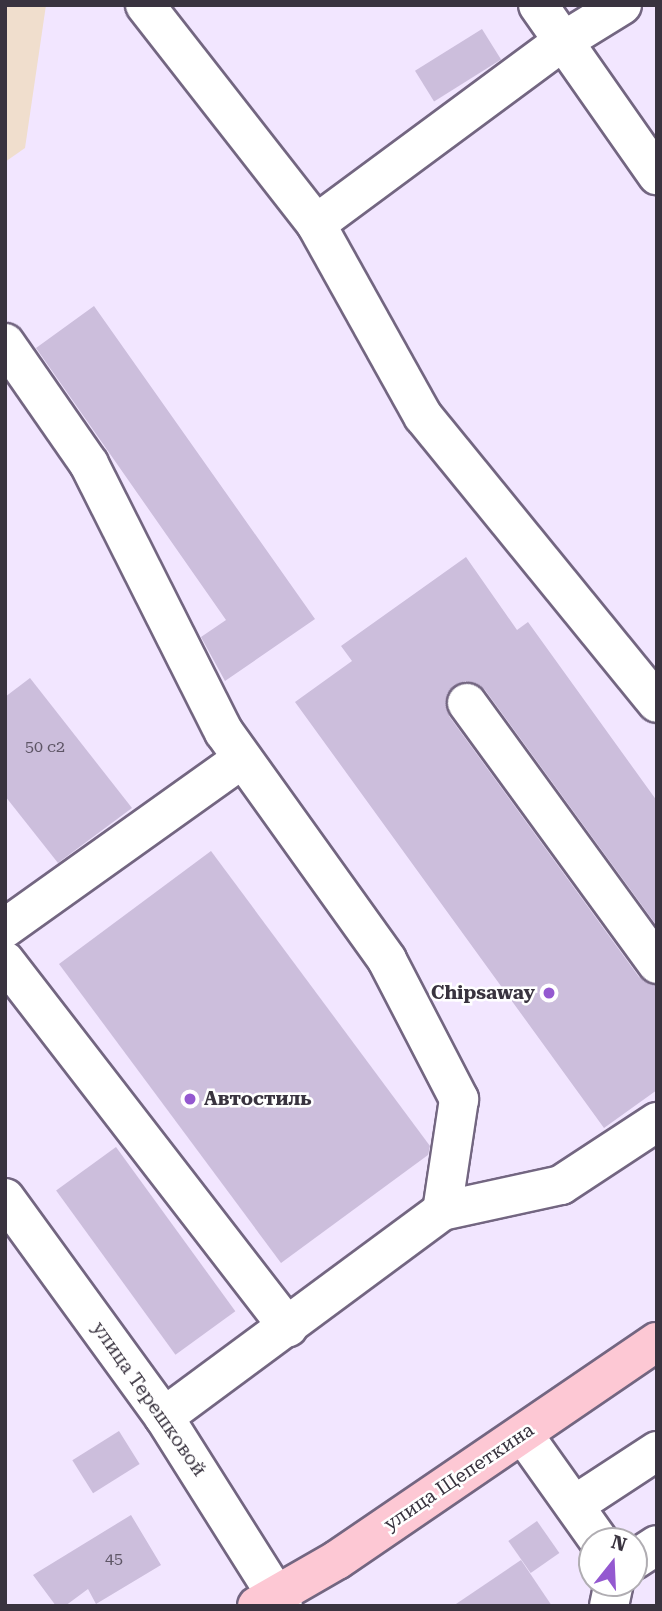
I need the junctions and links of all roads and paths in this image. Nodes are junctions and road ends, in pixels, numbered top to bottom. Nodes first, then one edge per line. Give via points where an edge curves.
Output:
1 (145, 5) edge
2 (538, 5) edge
3 (622, 5) edge
4 (562, 42) junction
5 (657, 175) edge
6 (316, 224) junction
7 (5, 343) edge
8 (467, 703) dead end
9 (657, 703) edge
10 (242, 759) junction
11 (5, 928) edge
12 (5, 961) edge
13 (657, 964) edge
14 (657, 1122) edge
15 (5, 1198) edge
16 (442, 1211) junction
17 (288, 1327) junction
18 (657, 1342) edge
19 (164, 1417) junction
20 (523, 1434) junction
21 (657, 1451) edge
22 (576, 1504) junction
23 (590, 1527) edge
24 (272, 1602) edge

1 - 6 street
2 - 4 street
3 - 4 street
4 - 5 street
4 - 6 street
6 - 9 street via 423,416
7 - 10 street via 89,464
8 - 13 street
10 - 11 street
10 - 16 street via 387,960 458,1099
12 - 17 street
14 - 16 street via 561,1185
15 - 19 street, улица Терешковой
16 - 17 street
17 - 19 street
18 - 20 main road, улица Щепеткина
19 - 24 street, улица Терешковой
20 - 22 street
20 - 24 main road, улица Щепеткина
21 - 22 street
22 - 23 street

